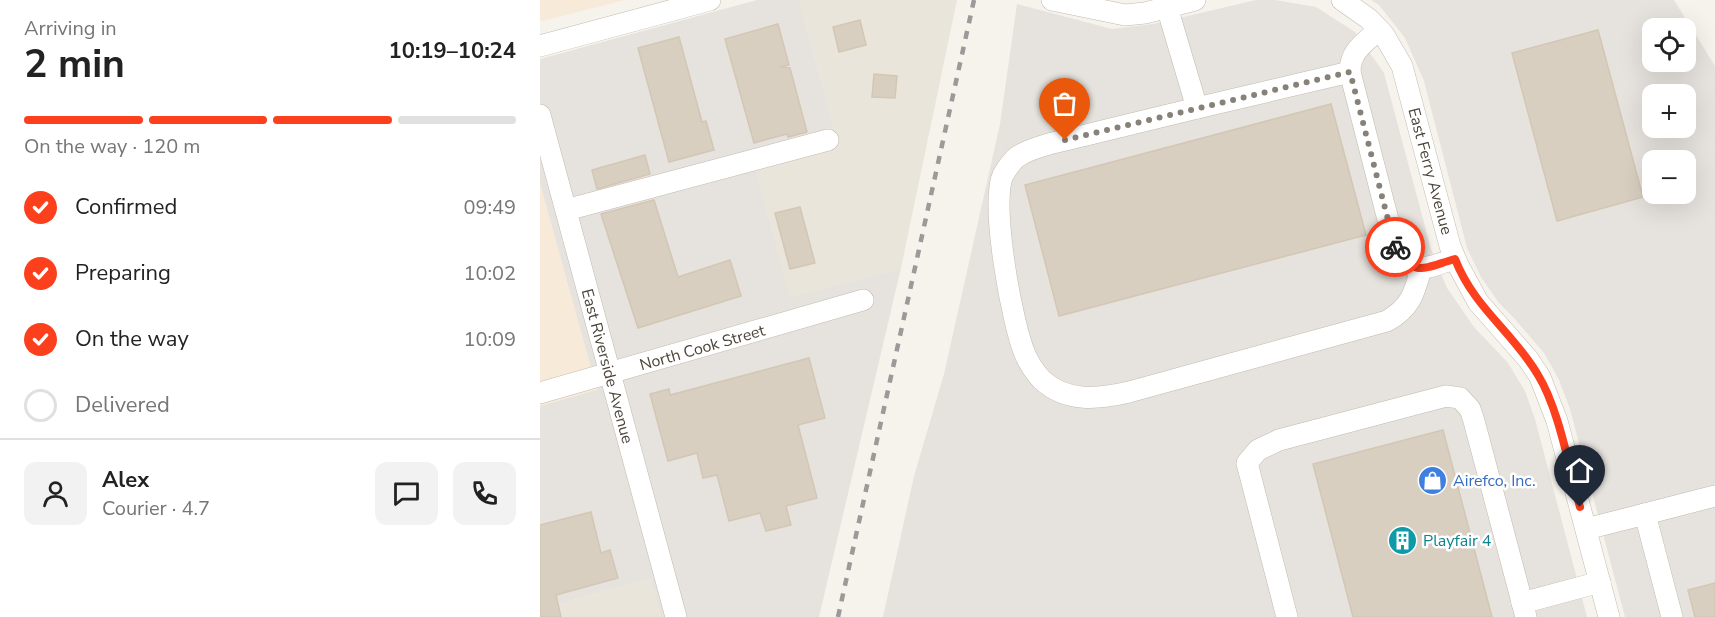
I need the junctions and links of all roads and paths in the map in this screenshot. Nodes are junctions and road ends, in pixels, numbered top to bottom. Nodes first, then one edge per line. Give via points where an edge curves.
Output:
1 (710, 0) edge
2 (1052, 0) edge
3 (1195, 0) edge
4 (1342, 0) edge
5 (1167, 7) junction
6 (1379, 30) junction
7 (540, 46) edge
8 (1350, 72) junction
9 (1197, 108) junction
10 (540, 115) edge
11 (828, 140) dead end
12 (566, 210) junction
13 (1455, 259) junction
14 (1421, 269) junction
15 (863, 300) dead end
16 (610, 374) junction
17 (540, 393) edge
18 (1715, 496) edge
19 (1645, 514) junction
20 (1586, 529) junction
21 (1600, 582) junction
22 (1524, 610) edge
23 (676, 617) edge
24 (1287, 617) edge
25 (1609, 617) edge
26 (1672, 617) edge

1 - 7 street
2 - 5 street via 1125,15
3 - 5 street
4 - 6 street, East Ferry Avenue
5 - 9 street
6 - 8 street via 1354,55
6 - 13 street, East Ferry Avenue via 1395,51 1407,80
8 - 9 street
8 - 14 street via 1395,247 1411,267
9 - 14 street via 1043,146 1017,157 1003,176 1000,230 1011,308 1025,355 1042,380 1075,397 1100,398 1387,321 1408,304
10 - 12 street, East Riverside Avenue
11 - 12 street
12 - 16 street, East Riverside Avenue
13 - 14 street
13 - 20 street, East Ferry Avenue via 1478,302 1540,377 1557,421
15 - 16 street, North Cook Street
16 - 17 street, North Cook Street
16 - 23 street, East Riverside Avenue
18 - 19 street
19 - 20 street
19 - 26 street
20 - 21 street, East Ferry Avenue
21 - 22 street
21 - 25 street, East Ferry Avenue
22 - 24 street via 1470,410 1460,398 1446,396 1279,440 1258,450 1247,463

